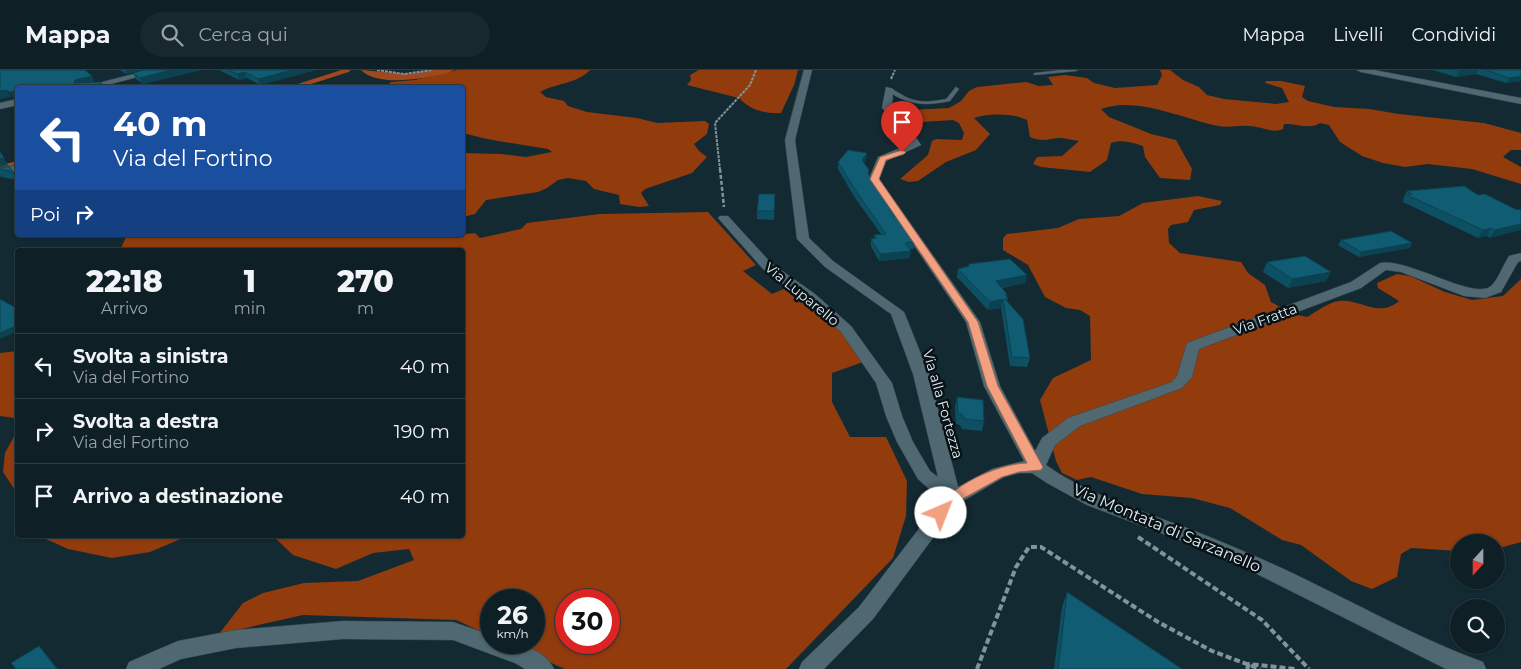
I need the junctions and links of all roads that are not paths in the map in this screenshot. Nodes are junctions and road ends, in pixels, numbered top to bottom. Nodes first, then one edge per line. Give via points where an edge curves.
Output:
1 (160, 70) edge
2 (808, 70) edge
3 (1076, 70) edge
4 (1361, 70) edge
5 (1035, 74) dead end
6 (96, 85) edge
7 (889, 89) joint
8 (956, 89) dead end
9 (1521, 101) edge
10 (15, 103) edge
11 (0, 106) edge
12 (15, 169) edge
13 (0, 172) edge
14 (724, 218) road end
15 (1521, 257) edge
16 (1036, 467) junction
17 (952, 499) junction
18 (137, 669) edge
19 (543, 669) edge
20 (810, 669) edge
21 (1475, 669) edge

1 - 6 street
2 - 17 street, Via alla Fortezza via 790,140 803,239 828,264 897,312 921,374
3 - 5 lane
4 - 9 street
7 - 8 lane via 908,102 922,104 948,100
7 - 16 street via 887,108 916,145 882,159 874,179 973,322 992,386
10 - 11 street
12 - 13 street
14 - 17 street, Via Luparello via 767,266 810,297 846,330 884,383 905,442 924,474
15 - 16 street, Via Fratta via 1513,259 1496,289 1486,294 1469,293 1404,269 1384,266 1356,284 1192,346 1184,377 1177,385 1074,422 1048,442
16 - 17 street via 998,473
16 - 21 street, Via Montata di Sarzanello via 1093,500 1252,563 1410,642
17 - 20 street via 866,612
18 - 19 street via 178,650 236,639 352,630 453,631 523,656

